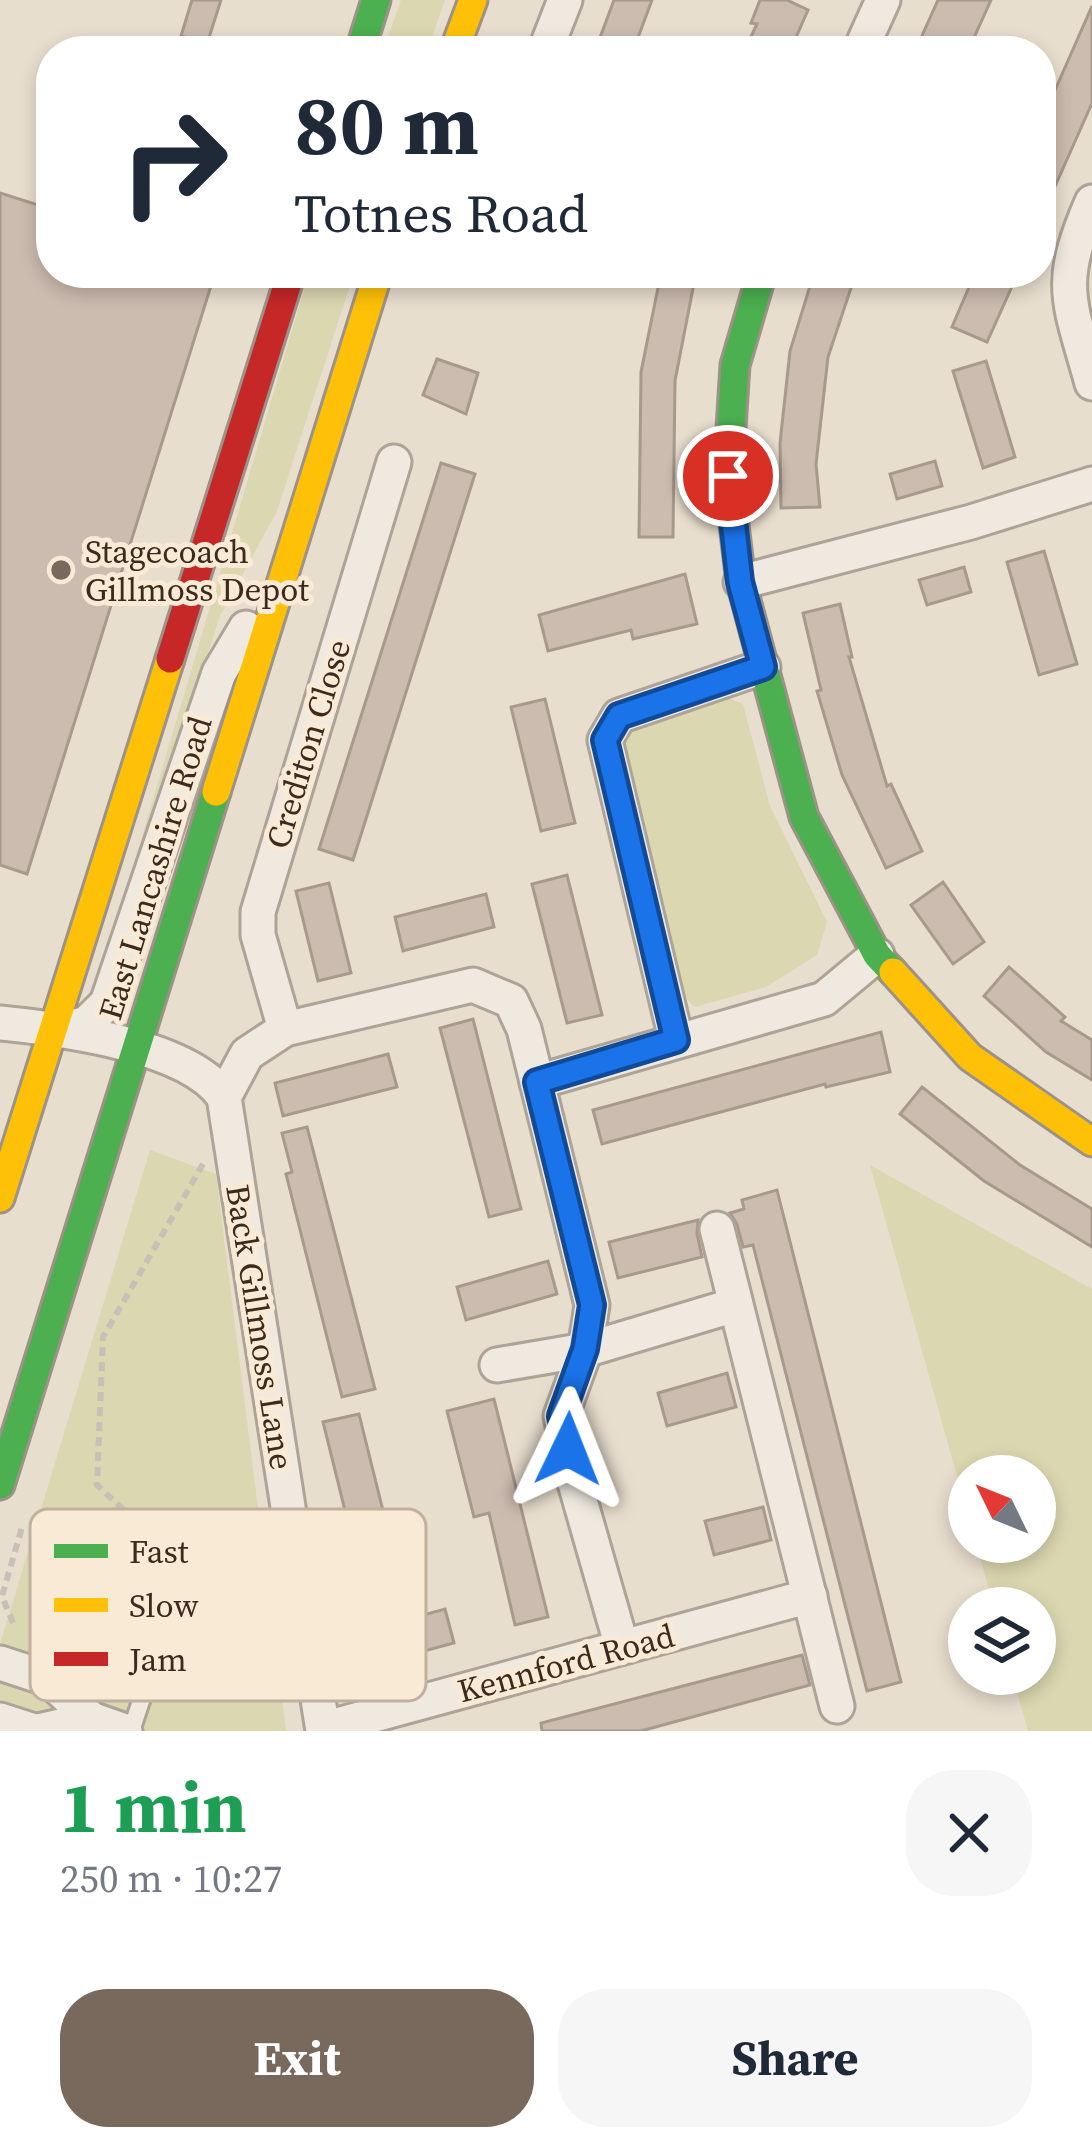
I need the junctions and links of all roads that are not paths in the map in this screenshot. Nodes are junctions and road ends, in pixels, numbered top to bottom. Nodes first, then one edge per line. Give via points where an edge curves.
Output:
1 (376, 0) edge
2 (473, 0) edge
3 (565, 0) edge
4 (883, 0) edge
5 (365, 36) edge
6 (460, 36) edge
7 (551, 36) edge
8 (867, 36) edge
9 (1092, 202) edge
10 (285, 288) edge
11 (374, 288) edge
12 (758, 288) edge
13 (1092, 383) edge
14 (394, 462) dead end
15 (1092, 484) edge
16 (292, 550) junction
17 (740, 582) junction
18 (763, 667) junction
19 (878, 956) junction
20 (0, 1023) edge
21 (285, 1028) junction
22 (53, 1032) junction
23 (676, 1040) junction
24 (136, 1048) junction
25 (537, 1082) junction
26 (226, 1109) junction
27 (1092, 1142) edge
28 (0, 1198) edge
29 (717, 1229) dead end
30 (735, 1305) junction
31 (585, 1349) junction
32 (497, 1366) dead end
33 (0, 1485) edge
34 (288, 1509) edge
35 (810, 1596) junction
36 (622, 1647) junction
37 (0, 1663) edge
38 (30, 1673) edge
39 (72, 1701) edge
40 (139, 1701) edge
41 (837, 1706) dead end
42 (91, 1719) junction
43 (0, 1720) edge
44 (323, 1730) edge
45 (36, 1731) edge
46 (128, 1731) edge

1 - 5 main road
2 - 6 main road
3 - 7 street
4 - 8 street
9 - 13 street via 1072,248 1066,290
10 - 22 main road, East Lancashire Road
11 - 16 main road, East Lancashire Road
12 - 17 main road via 735,365 728,476
14 - 21 street, Crediton Close via 257,912
15 - 17 street
16 - 22 street via 219,673 107,1003 87,1024
16 - 24 main road, East Lancashire Road
17 - 18 main road
18 - 19 main road via 804,817
18 - 23 street via 619,716 605,740
19 - 23 street via 824,999
19 - 27 main road via 970,1057
20 - 22 street
21 - 25 street via 473,986 511,1000
21 - 26 street via 247,1054
22 - 24 street
22 - 28 main road, East Lancashire Road
23 - 25 street
24 - 26 street via 208,1078
24 - 33 main road, East Lancashire Road
25 - 31 street via 592,1305
26 - 34 street, Back Gillmoss Lane
29 - 30 street
30 - 31 street
30 - 35 street
31 - 32 street
31 - 36 street via 561,1416
35 - 36 street, Kennford Road
35 - 41 street
36 - 44 street, Kennford Road
37 - 38 street
39 - 42 street
40 - 46 lane
42 - 45 street
42 - 46 street
43 - 45 street

